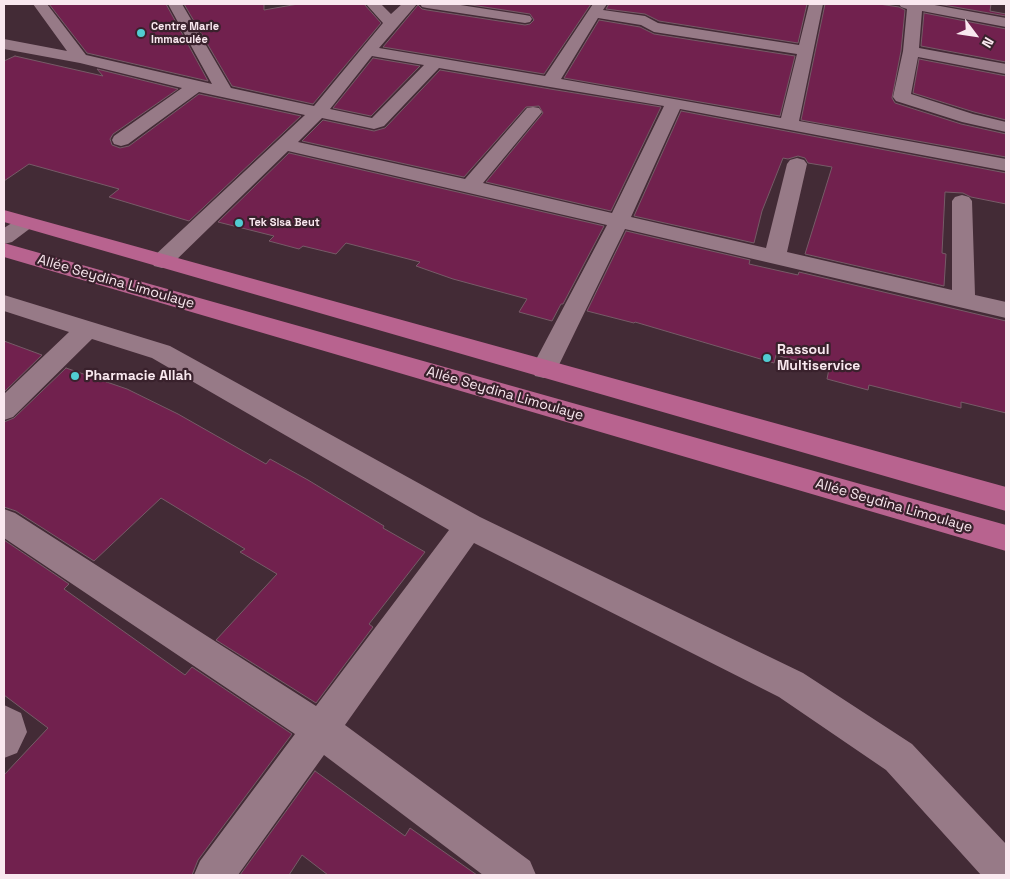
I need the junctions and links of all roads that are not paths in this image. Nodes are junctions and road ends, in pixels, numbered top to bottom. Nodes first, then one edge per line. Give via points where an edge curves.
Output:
1 (40, 4) edge
2 (175, 4) edge
3 (373, 4) edge
4 (410, 4) edge
5 (427, 4) edge
6 (816, 4) edge
7 (912, 4) edge
8 (597, 9) edge
9 (525, 19) dead end
10 (1006, 22) edge
11 (391, 23) junction
12 (7, 47) edge
13 (368, 51) junction
14 (805, 51) junction
15 (911, 51) junction
16 (80, 58) junction
17 (434, 63) junction
18 (1006, 69) edge
19 (550, 82) junction
20 (196, 86) junction
21 (225, 92) junction
22 (674, 102) junction
23 (318, 112) junction
24 (533, 112) dead end
25 (788, 124) junction
26 (1006, 127) edge
27 (121, 140) dead end
28 (284, 144) junction
29 (797, 164) dead end
30 (1006, 165) edge
31 (469, 187) junction
32 (962, 201) dead end
33 (14, 220) edge
34 (619, 221) junction
35 (4, 238) edge
36 (4, 250) edge
37 (775, 257) junction
38 (162, 261) junction
39 (964, 301) junction
40 (4, 303) edge
41 (1006, 310) edge
42 (86, 330) junction
43 (544, 369) junction
44 (4, 410) edge
45 (1006, 499) edge
46 (4, 522) edge
47 (469, 526) junction
48 (1006, 538) edge
49 (4, 723) edge
50 (321, 730) junction
51 (4, 740) edge
52 (1006, 873) edge
53 (214, 875) edge
54 (516, 875) edge

1 - 16 street
2 - 21 street
3 - 11 street
4 - 11 street
5 - 9 street
6 - 14 street
7 - 10 street
7 - 15 street
8 - 14 street via 654,27
8 - 19 street
11 - 13 street
12 - 16 street
13 - 17 street
13 - 23 street
14 - 25 street
15 - 18 street
15 - 26 street via 902,97
16 - 20 street
17 - 19 street
17 - 23 street via 374,124
19 - 22 street
20 - 21 street
20 - 27 street
21 - 23 street
22 - 25 street
22 - 34 street
23 - 28 street
24 - 31 street
25 - 30 street
28 - 31 street
28 - 38 street
29 - 37 street
31 - 34 street
32 - 39 street
33 - 35 street
33 - 38 main road
34 - 37 street
34 - 43 street
36 - 48 main road, Allée Seydina Limoulaye
37 - 39 street
38 - 43 main road
39 - 41 street
40 - 42 street
42 - 44 street
42 - 47 street via 161,352
43 - 45 main road
46 - 50 street
47 - 50 street
47 - 52 street via 791,685 898,757
49 - 51 street via 9,732
50 - 53 street
50 - 54 street

